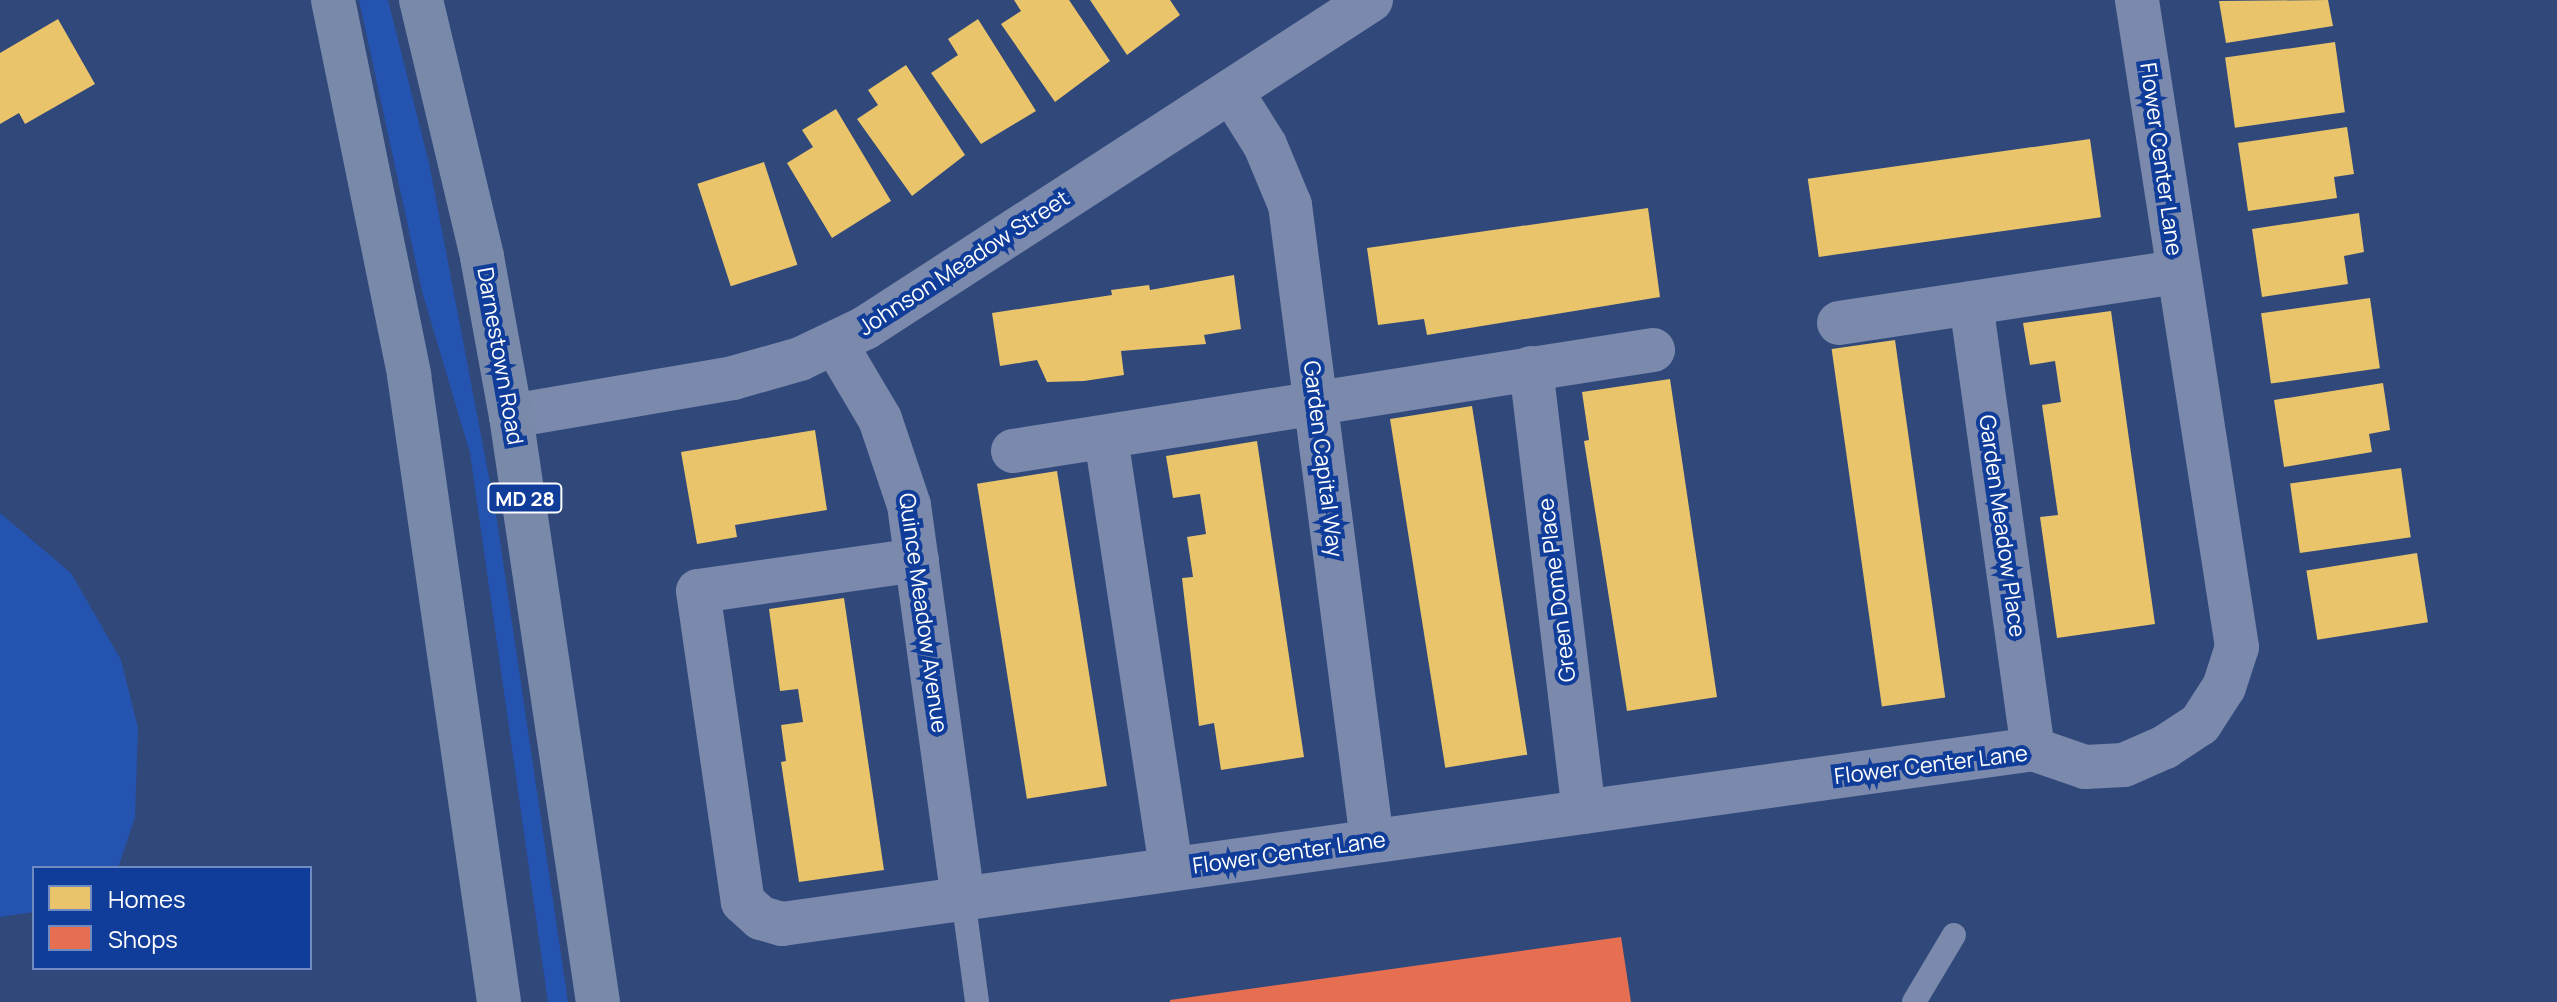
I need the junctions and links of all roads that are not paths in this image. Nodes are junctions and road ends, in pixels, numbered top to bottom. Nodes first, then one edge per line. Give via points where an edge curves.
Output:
1 (333, 0) edge
2 (421, 0) edge
3 (1371, 0) edge
4 (2137, 0) edge
5 (1231, 91) junction
6 (2178, 272) junction
7 (1971, 303) junction
8 (1839, 323) dead end
9 (835, 343) junction
10 (1653, 350) dead end
11 (1531, 368) junction
12 (1316, 403) junction
13 (511, 416) junction
14 (1106, 438) junction
15 (1013, 451) dead end
16 (917, 560) junction
17 (2033, 749) junction
18 (1584, 812) junction
19 (1372, 841) junction
20 (1171, 869) junction
21 (963, 898) junction
22 (1954, 935) dead end
23 (499, 1002) edge
24 (598, 1002) edge
25 (977, 1002) edge
26 (1914, 1002) edge

1 - 23 main road via 409,375
2 - 13 main road, Darnestown Road / MD 28 via 482,257
3 - 5 street, Johnson Meadow Street
4 - 6 street, Flower Center Lane
5 - 9 street, Johnson Meadow Street
5 - 12 street, Garden Capital Way via 1265,145 1290,205
6 - 7 street
6 - 17 street, Flower Center Lane via 2237,647 2224,687 2200,724 2165,747 2124,765 2085,767
7 - 8 street
7 - 17 street, Garden Meadow Place
9 - 13 street, Johnson Meadow Street via 733,378
9 - 16 street, Quince Meadow Avenue via 899,463
10 - 11 street
11 - 12 street
11 - 18 street, Green Dome Place
12 - 14 street
12 - 19 street, Garden Capital Way
13 - 24 main road, Darnestown Road / MD 28
14 - 15 street
14 - 20 street
16 - 21 street, Quince Meadow Avenue
16 - 21 street via 698,591 743,902 761,918 782,924
17 - 18 street, Flower Center Lane
18 - 19 street, Flower Center Lane
19 - 20 street, Flower Center Lane
20 - 21 street, Flower Center Lane
21 - 25 lane
22 - 26 lane

